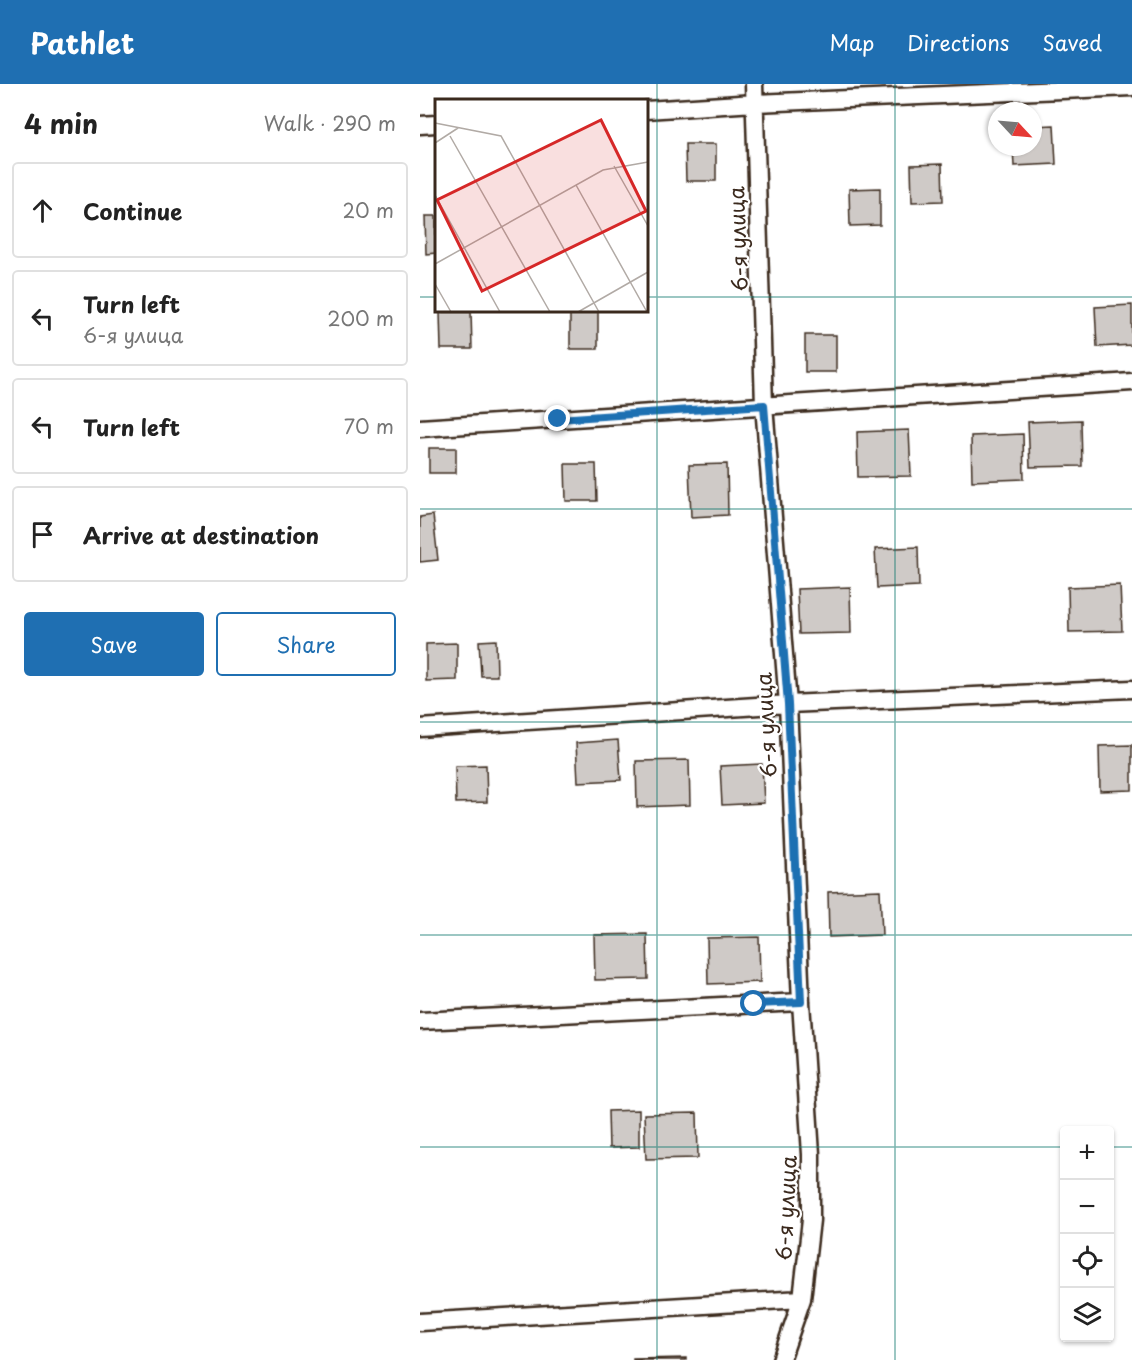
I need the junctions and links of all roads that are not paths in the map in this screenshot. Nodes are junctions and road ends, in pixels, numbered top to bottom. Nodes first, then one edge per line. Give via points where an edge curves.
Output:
1 (754, 84) edge
2 (1132, 87) edge
3 (755, 103) junction
4 (648, 110) edge
5 (435, 124) edge
6 (420, 125) edge
7 (1132, 382) edge
8 (764, 405) junction
9 (420, 428) edge
10 (1132, 688) edge
11 (788, 704) junction
12 (420, 728) edge
13 (801, 1002) junction
14 (420, 1021) edge
15 (802, 1299) junction
16 (420, 1322) edge
17 (781, 1360) edge

1 - 3 street, 6-я улица
2 - 3 street
3 - 4 street
3 - 8 street, 6-я улица
5 - 6 street
7 - 8 street
8 - 9 street
8 - 11 street, 6-я улица
10 - 11 street
11 - 12 street
11 - 13 street, 6-я улица
13 - 14 street
13 - 15 street, 6-я улица via 811,1154 811,1220
15 - 16 street
15 - 17 street, 6-я улица

